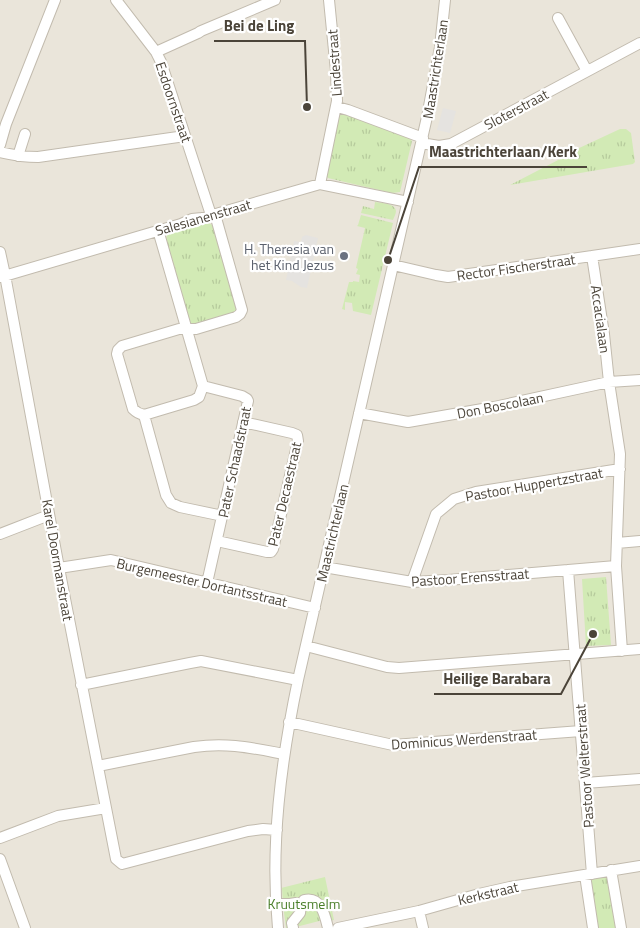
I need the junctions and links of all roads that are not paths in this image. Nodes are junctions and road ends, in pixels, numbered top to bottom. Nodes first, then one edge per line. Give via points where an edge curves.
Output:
1 (56, 0) edge
2 (116, 0) edge
3 (275, 0) edge
4 (329, 0) edge
5 (445, 0) edge
6 (558, 18) dead end
7 (640, 43) edge
8 (156, 52) junction
9 (587, 71) junction
10 (337, 107) junction
11 (25, 134) dead end
12 (185, 136) junction
13 (422, 140) junction
14 (0, 145) edge
15 (0, 152) edge
16 (18, 156) junction
17 (320, 184) junction
18 (408, 202) junction
19 (211, 215) junction
20 (158, 230) junction
21 (640, 249) edge
22 (0, 252) edge
23 (592, 256) junction
24 (393, 266) junction
25 (3, 276) edge
26 (186, 329) junction
27 (640, 380) edge
28 (609, 382) junction
29 (203, 386) junction
30 (359, 413) junction
31 (144, 415) junction
32 (243, 422) junction
33 (620, 469) junction
34 (49, 515) junction
35 (222, 516) junction
36 (0, 534) edge
37 (217, 541) junction
38 (640, 541) edge
39 (617, 543) junction
40 (616, 566) junction
41 (324, 567) junction
42 (59, 568) junction
43 (568, 570) junction
44 (412, 582) junction
45 (207, 583) junction
46 (315, 608) junction
47 (306, 646) junction
48 (640, 649) edge
49 (622, 651) junction
50 (575, 655) junction
51 (298, 680) junction
52 (81, 685) junction
53 (289, 722) junction
54 (581, 731) junction
55 (284, 754) junction
56 (98, 766) junction
57 (640, 779) edge
58 (585, 783) junction
59 (106, 808) junction
60 (277, 830) junction
61 (0, 838) edge
62 (0, 859) edge
63 (640, 866) edge
64 (611, 870) junction
65 (589, 874) junction
66 (300, 903) junction
67 (276, 904) junction
68 (419, 910) junction
69 (26, 928) edge
70 (278, 928) edge
71 (292, 928) edge
72 (328, 928) edge
73 (338, 928) edge
74 (423, 928) edge
75 (593, 928) edge
76 (621, 928) edge

1 - 14 street
2 - 8 street, Esdoornstraat
3 - 8 street
4 - 10 street, Lindestraat
5 - 13 street, Maastrichterlaan via 437,71
6 - 9 street
7 - 9 street, Sloterstraat
8 - 12 street, Esdoornstraat
9 - 13 street, Sloterstraat via 451,144 439,146
10 - 13 street, Sloterstraat
10 - 17 street, Lindestraat
11 - 16 street
12 - 16 street via 38,157
12 - 19 street, Esdoornstraat
13 - 18 street, Maastrichterlaan
15 - 16 street
17 - 18 street, Salesianenstraat
17 - 19 street, Salesianenstraat
18 - 24 street, Maastrichterlaan
19 - 20 street, Salesianenstraat
19 - 26 street, Esdoornstraat via 216,218 242,310 236,317
20 - 25 street, Salesianenstraat
20 - 26 street
21 - 23 street, Rector Fischerstraat
22 - 25 street, Karel Doormanstraat
23 - 24 street, Rector Fischerstraat via 448,276
23 - 28 street, Accacialaan
24 - 30 street, Maastrichterlaan
25 - 34 street, Karel Doormanstraat
26 - 29 street
26 - 31 street via 122,346 118,350 133,409
27 - 28 street, Don Boscolaan
28 - 30 street, Don Boscolaan via 408,422
28 - 33 street, Accacialaan
29 - 31 street via 199,397 194,400
29 - 32 street, Pater Schaadstraat via 245,397 248,404
30 - 41 street, Maastrichterlaan
31 - 35 street via 169,502
32 - 35 street, Pater Schaadstraat
32 - 37 street, Pater Decaestraat via 292,433 298,440 272,551
33 - 39 street, Accacialaan
33 - 44 street, Pastoor Huppertzstraat via 476,492 454,499 436,514
34 - 36 street
34 - 42 street, Karel Doormanstraat
35 - 37 street, Pater Schaadstraat
37 - 45 street, Pater Schaadstraat
38 - 39 street
39 - 40 street, Accacialaan
40 - 43 street, Pastoor Erensstraat
40 - 49 street, Accacialaan
41 - 44 street, Pastoor Erensstraat
41 - 46 street, Maastrichterlaan
42 - 45 street, Burgemeester Dortantsstraat via 111,560
42 - 52 street, Karel Doormanstraat
43 - 44 street, Pastoor Erensstraat
43 - 50 street, Pastoor Welterstraat
45 - 46 street, Burgemeester Dortantsstraat
46 - 47 street, Maastrichterlaan
47 - 50 street via 399,668
47 - 51 street, Maastrichterlaan
48 - 49 street
49 - 50 street
50 - 54 street, Pastoor Welterstraat
51 - 52 street via 190,662
51 - 53 street, Maastrichterlaan
52 - 56 street, Karel Doormanstraat
53 - 54 street, Dominicus Werdenstraat via 393,745
53 - 55 street, Maastrichterlaan
54 - 58 street, Pastoor Welterstraat
55 - 56 street via 209,745
55 - 60 street, Maastrichterlaan
56 - 59 street, Karel Doormanstraat
57 - 58 street
58 - 65 street, Pastoor Welterstraat
59 - 60 street, Karel Doormanstraat via 116,859 122,864 248,831
59 - 61 street via 58,816
60 - 67 street, Maastrichterlaan
62 - 69 street
63 - 64 street, Kerkstraat
64 - 65 street, Kerkstraat
64 - 76 street
65 - 68 street, Kerkstraat via 510,887
65 - 75 street, Pastoor Welterstraat
66 - 67 street
66 - 71 street via 301,912
66 - 72 street via 311,900 320,905
67 - 70 street, Maastrichterlaan
68 - 73 street, Kerkstraat
68 - 74 street

